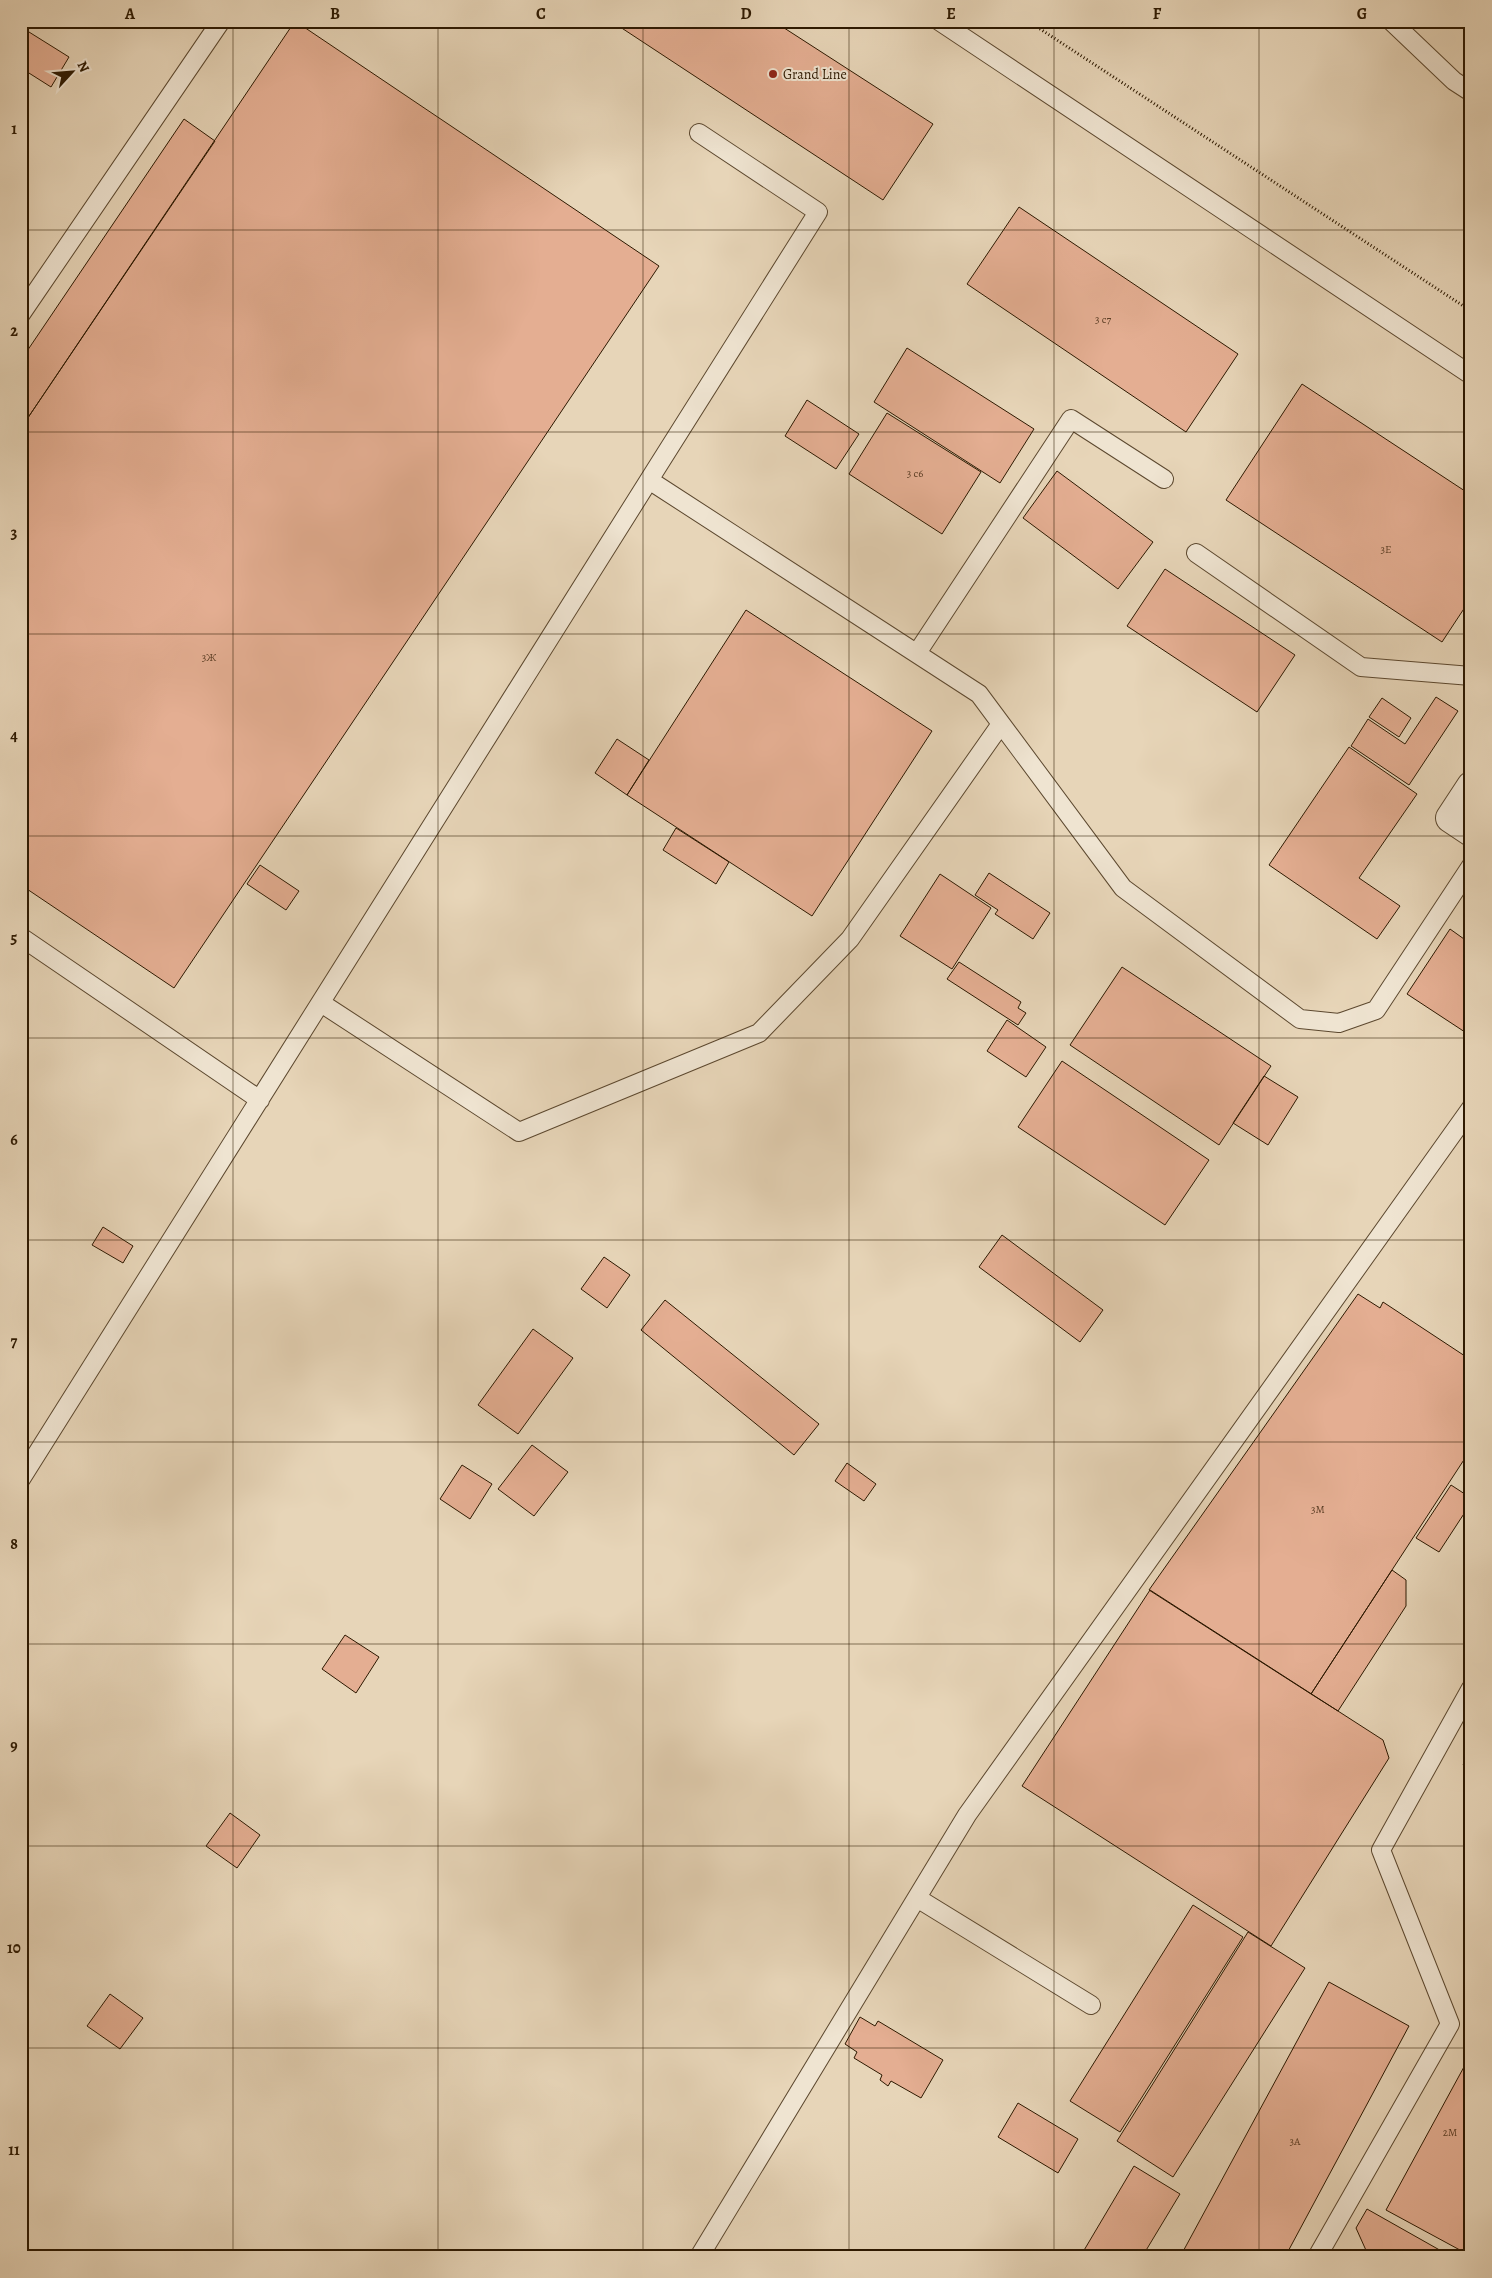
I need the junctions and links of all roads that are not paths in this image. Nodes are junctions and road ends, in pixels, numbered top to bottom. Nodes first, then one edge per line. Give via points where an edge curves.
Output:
1 (221, 21) edge
2 (939, 21) edge
3 (1391, 21) edge
4 (1471, 92) edge
5 (699, 133) dead end
6 (21, 314) edge
7 (1471, 375) edge
8 (1164, 479) dead end
9 (649, 480) junction
10 (1196, 553) dead end
11 (916, 653) junction
12 (1471, 676) edge
13 (1001, 724) junction
14 (1471, 786) edge
15 (1471, 832) edge
16 (1471, 866) edge
17 (21, 938) edge
18 (320, 1003) junction
19 (260, 1100) junction
20 (1471, 1108) edge
21 (21, 1479) edge
22 (1471, 1688) edge
23 (917, 1898) junction
24 (1091, 2005) dead end
25 (699, 2257) edge
26 (1318, 2257) edge

1 - 6 lane
2 - 7 lane
3 - 4 lane
5 - 9 lane via 818,212
8 - 11 lane via 1071,419
9 - 11 lane
9 - 18 lane
10 - 12 lane via 1361,668
11 - 13 lane via 979,694
13 - 16 lane via 1123,888 1300,1019 1339,1023 1376,1010
13 - 18 lane via 850,940 759,1033 602,1098 519,1132
14 - 15 street via 1450,818
17 - 19 lane
18 - 19 lane
19 - 21 lane
20 - 23 lane via 967,1815
22 - 26 lane via 1381,1850 1450,2024
23 - 24 lane
23 - 25 lane

